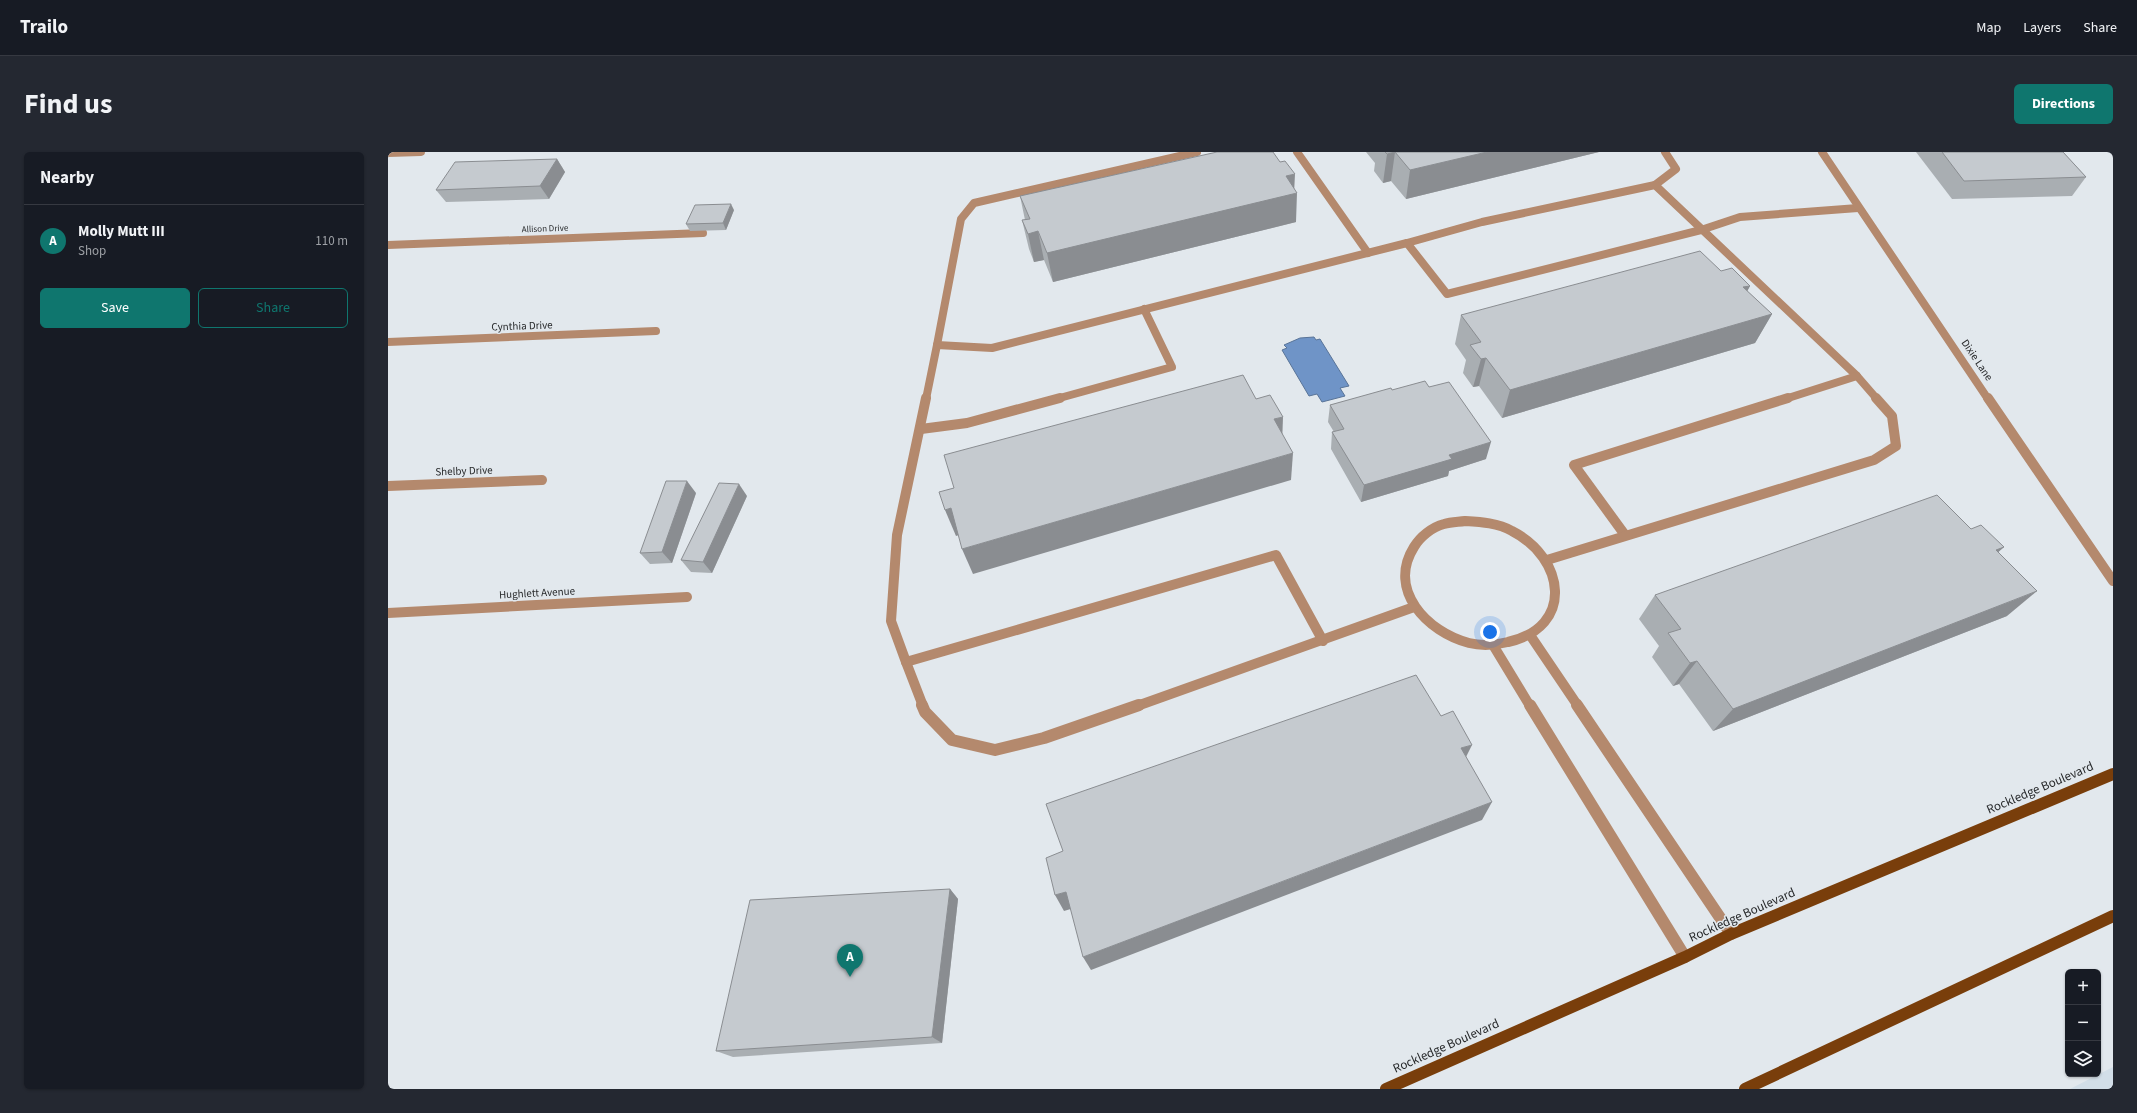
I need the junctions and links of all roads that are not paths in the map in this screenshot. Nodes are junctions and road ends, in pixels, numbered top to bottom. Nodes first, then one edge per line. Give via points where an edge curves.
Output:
1 (421, 152) edge
2 (1197, 152) edge
3 (1297, 152) edge
4 (1665, 152) edge
5 (1822, 152) edge
6 (388, 153) edge
7 (1655, 185) junction
8 (1858, 208) junction
9 (1701, 230) junction
10 (703, 233) edge
11 (1407, 243) junction
12 (388, 245) edge
13 (1368, 253) junction
14 (1144, 309) junction
15 (656, 331) dead end
16 (388, 342) edge
17 (937, 345) junction
18 (1857, 376) junction
19 (921, 429) junction
20 (542, 480) dead end
21 (388, 486) edge
22 (1625, 535) junction
23 (1547, 560) junction
24 (2113, 581) edge
25 (687, 596) dead end
26 (1414, 607) junction
27 (388, 613) edge
28 (1530, 635) junction
29 (1323, 641) junction
30 (1493, 645) junction
31 (906, 662) junction
32 (2113, 774) edge
33 (2113, 916) edge
34 (1731, 934) junction
35 (1685, 957) junction
36 (1386, 1089) edge
37 (1745, 1089) edge

1 - 6 street
2 - 17 street via 974,203 961,219
3 - 13 street
4 - 7 street via 1676,168
5 - 8 street, Dixie Lane
7 - 9 street
7 - 11 street via 1482,222
8 - 9 street via 1740,217
8 - 24 street, Dixie Lane
9 - 11 street via 1447,294
9 - 18 street
10 - 12 street, Allison Drive
11 - 13 street
13 - 14 street
14 - 17 street via 992,348
14 - 19 street via 1172,367 967,423
15 - 16 street, Cynthia Drive
17 - 19 street
18 - 22 street via 1892,416 1896,446 1874,460
18 - 22 street via 1574,465
19 - 31 street via 897,535 891,621
20 - 21 street, Shelby Drive
22 - 23 street
23 - 26 street via 1532,543 1512,530 1489,523 1465,521 1443,525 1424,534 1411,549 1404,567 1405,587
23 - 28 street via 1556,580 1556,601 1547,620
25 - 27 street, Hughlett Avenue
26 - 29 street
26 - 30 street via 1428,623 1448,635 1469,643
28 - 30 street via 1513,642
28 - 34 street
29 - 31 street via 1044,738 995,750 952,740 925,712
29 - 31 street via 1276,555
30 - 35 street
32 - 34 main road, Rockledge Boulevard
33 - 37 main road
34 - 35 main road, Rockledge Boulevard
35 - 36 main road, Rockledge Boulevard

